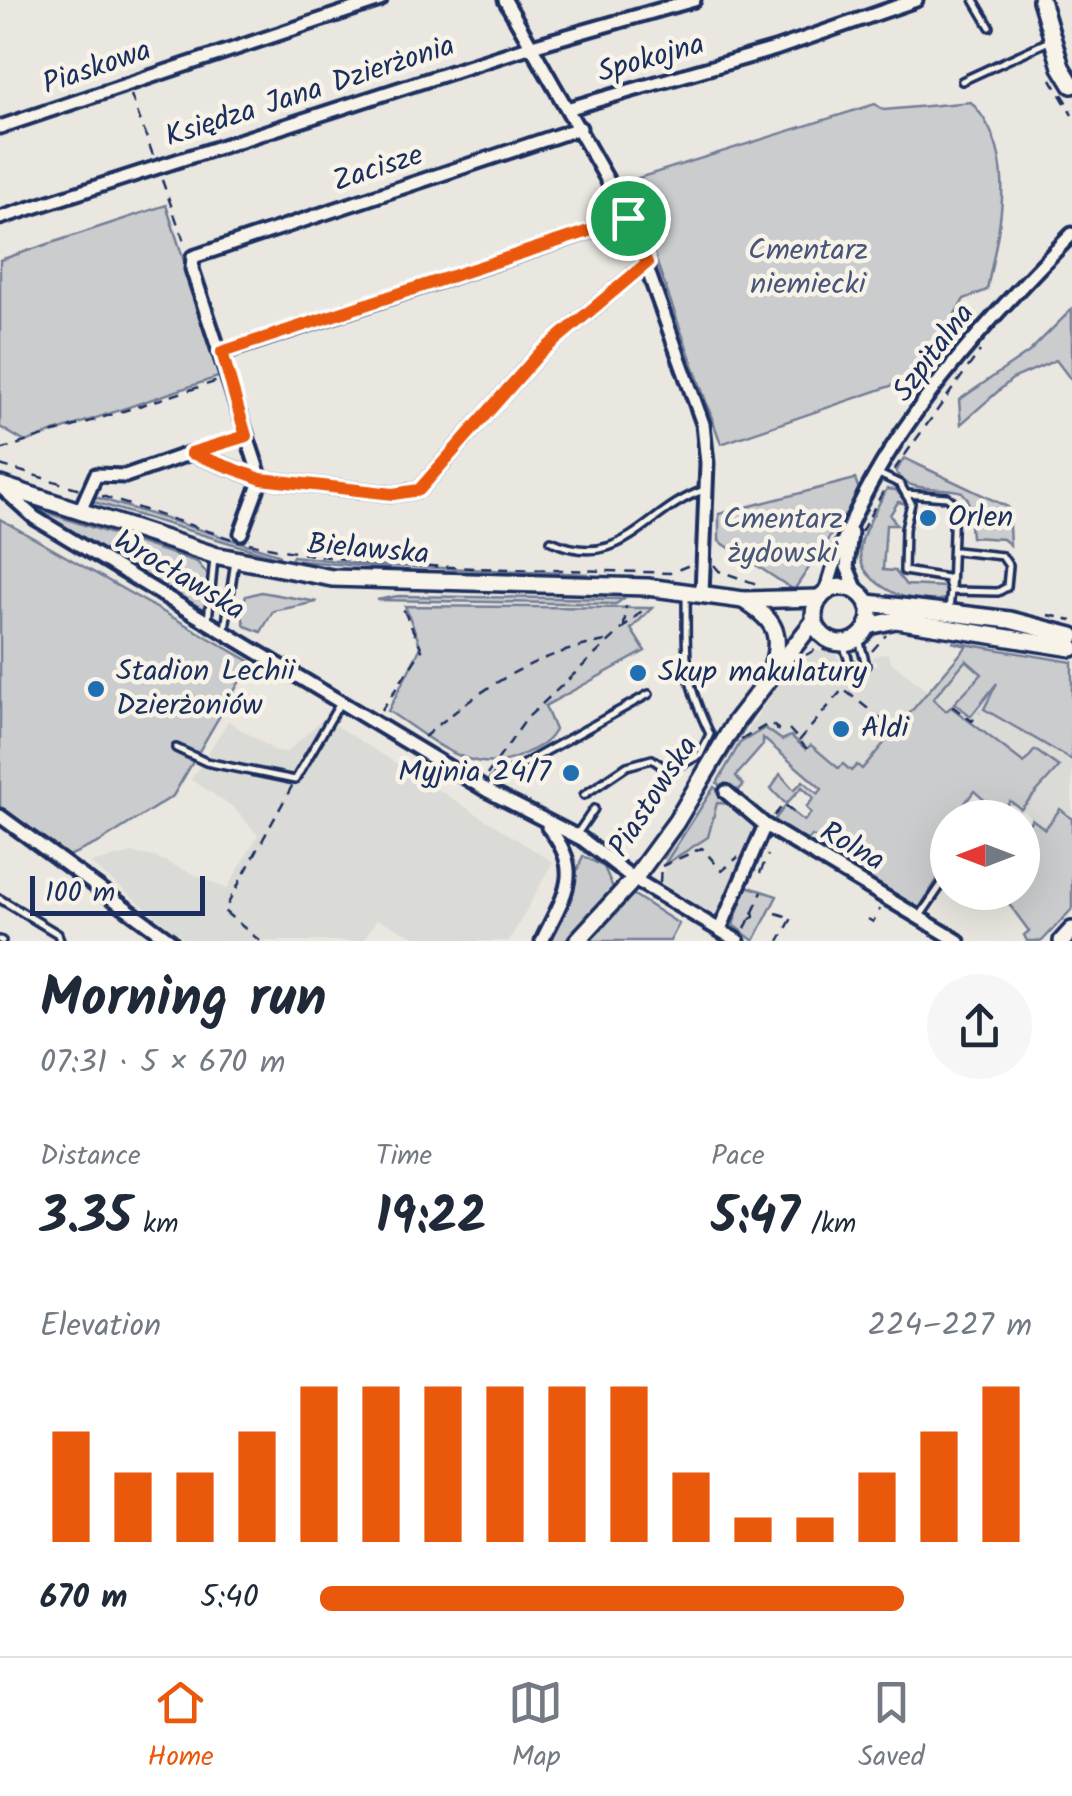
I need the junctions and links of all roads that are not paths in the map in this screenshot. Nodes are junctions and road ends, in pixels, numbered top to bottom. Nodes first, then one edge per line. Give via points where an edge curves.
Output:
1 (380, 0) edge
2 (506, 0) edge
3 (694, 0) edge
4 (916, 0) edge
5 (974, 0) edge
6 (1041, 0) edge
7 (990, 28) dead end
8 (1052, 39) junction
9 (532, 46) junction
10 (962, 81) dead end
11 (1072, 85) edge
12 (570, 108) junction
13 (0, 127) edge
14 (580, 128) junction
15 (0, 218) edge
16 (628, 218) junction
17 (1072, 234) edge
18 (647, 263) junction
19 (222, 352) junction
20 (246, 436) junction
21 (191, 453) junction
22 (884, 476) junction
23 (261, 479) junction
24 (0, 486) edge
25 (707, 489) junction
26 (906, 494) junction
27 (80, 511) junction
28 (855, 518) junction
29 (242, 533) dead end
30 (551, 541) dead end
31 (956, 551) junction
32 (214, 555) junction
33 (235, 560) junction
34 (952, 591) junction
35 (694, 593) junction
36 (823, 595) junction
37 (862, 597) junction
38 (743, 600) junction
39 (949, 612) junction
40 (814, 619) junction
41 (208, 622) junction
42 (1025, 631) junction
43 (225, 632) junction
44 (850, 637) junction
45 (1071, 638) edge
46 (866, 665) dead end
47 (852, 670) dead end
48 (770, 676) junction
49 (648, 694) dead end
50 (340, 703) junction
51 (176, 748) dead end
52 (488, 791) junction
53 (726, 792) dead end
54 (584, 795) dead end
55 (594, 809) dead end
56 (0, 816) edge
57 (545, 824) junction
58 (765, 825) junction
59 (576, 836) junction
60 (634, 879) junction
61 (0, 900) edge
62 (930, 901) edge
63 (920, 916) junction
64 (720, 929) junction
65 (1072, 930) edge
66 (60, 941) edge
67 (170, 941) edge
68 (542, 941) edge
69 (577, 941) edge
70 (738, 941) edge
71 (958, 941) edge
72 (1062, 941) edge

1 - 13 street, Piaskowa
2 - 9 street
3 - 9 street, Księdza Jana Dzierżonia
4 - 12 street, Spokojna
5 - 7 lane
6 - 8 main road
8 - 10 lane
8 - 11 main road
9 - 12 street
9 - 15 street, Księdza Jana Dzierżonia
12 - 14 street
14 - 16 street
14 - 19 street, Zacisze via 192,257
16 - 18 street
16 - 19 street
17 - 22 street, Szpitalna via 998,310 896,444
18 - 23 street via 539,354 419,490 393,494
18 - 25 street via 703,424
19 - 20 street
20 - 21 lane
20 - 23 street
21 - 23 street
21 - 27 street via 124,476 96,475
22 - 26 lane
22 - 28 street, Szpitalna
23 - 29 street
24 - 27 main road, Bielawska
24 - 41 street, Wrocławska via 35,518
25 - 30 lane via 608,551
25 - 35 street
26 - 31 lane via 954,503
26 - 34 lane via 911,503 902,566 946,578
27 - 32 main road, Bielawska
28 - 36 street, Szpitalna
28 - 37 street, Szpitalna via 846,568
31 - 34 lane
31 - 34 lane via 1002,556 1009,578 998,592
32 - 33 main road, Bielawska
32 - 41 lane
33 - 35 main road, Bielawska via 371,582
33 - 43 lane
34 - 39 lane
35 - 38 main road, Bielawska
35 - 54 lane via 683,661 710,734 700,755 669,771 652,759 628,766
36 - 37 main road, Bielawska via 841,587
36 - 38 main road, Bielawska
36 - 40 main road
37 - 39 main road
37 - 44 main road
38 - 40 main road, Bielawska
38 - 48 main road via 777,631
39 - 42 main road
40 - 44 main road
40 - 48 main road, Piastowska
41 - 43 street, Wrocławska
42 - 44 main road via 896,620
42 - 45 main road
43 - 50 street, Wrocławska
44 - 46 lane
44 - 47 lane
44 - 48 main road, Piastowska via 806,647
48 - 60 main road, Piastowska
49 - 52 lane via 495,780
50 - 51 lane via 295,780 206,762
50 - 52 street, Wrocławska
52 - 57 street, Wrocławska
53 - 58 street, Rolna
55 - 59 lane
56 - 67 street
57 - 59 street, Wrocławska
57 - 68 street via 565,851 569,881
58 - 63 street, Rolna
58 - 64 street
59 - 60 street, Wrocławska
60 - 64 street, Wrocławska
60 - 69 main road, Piastowska
61 - 66 lane
62 - 63 lane
63 - 71 street, Rolna
64 - 70 street, Wrocławska
65 - 72 main road

